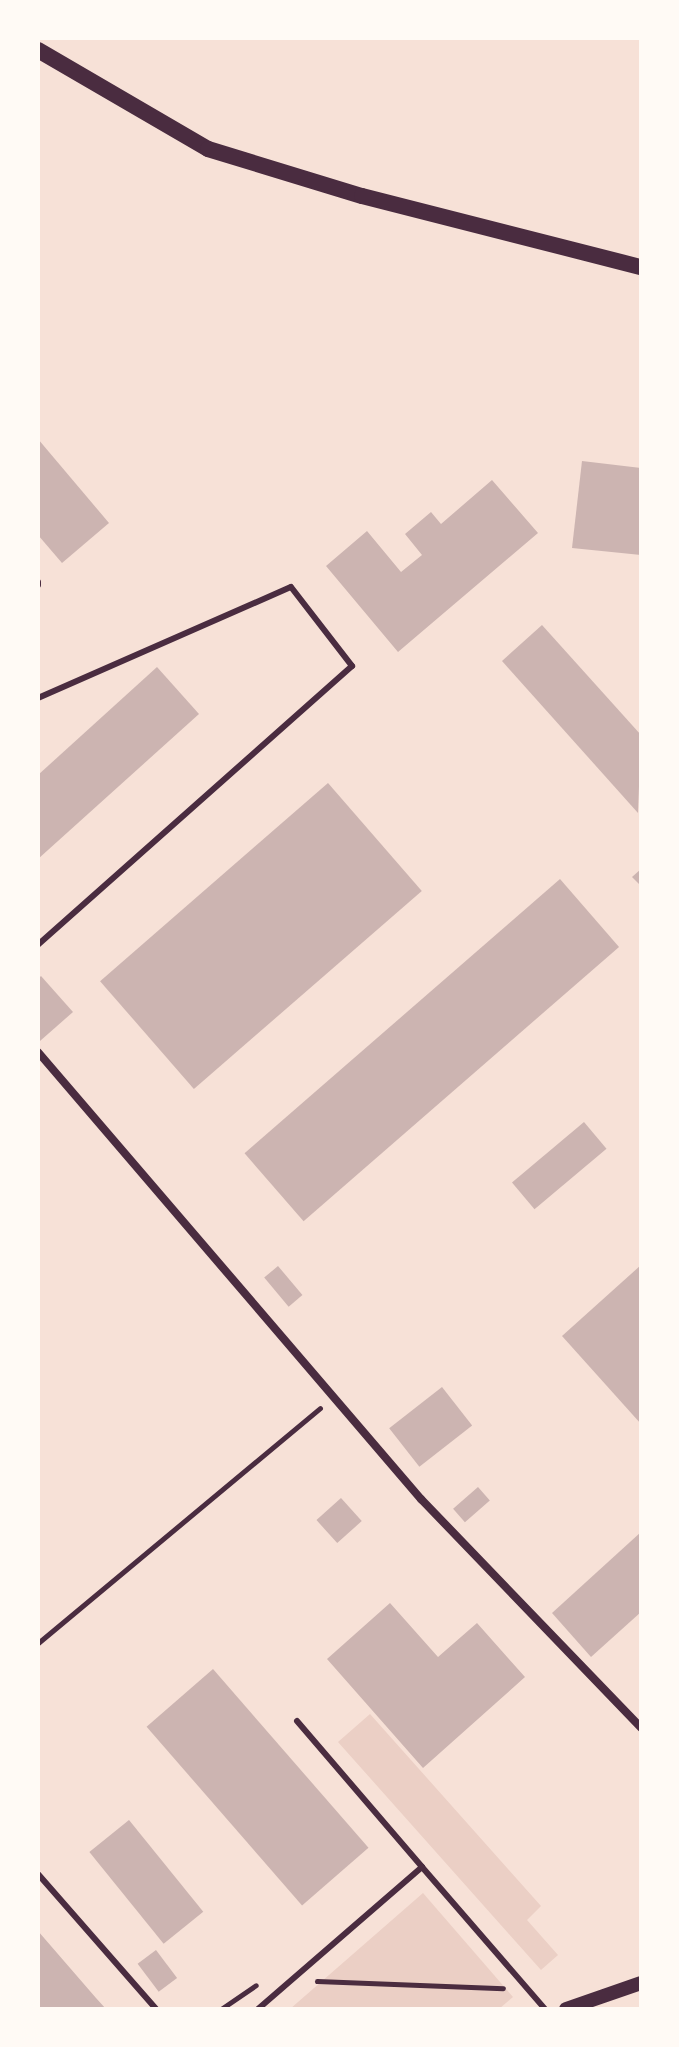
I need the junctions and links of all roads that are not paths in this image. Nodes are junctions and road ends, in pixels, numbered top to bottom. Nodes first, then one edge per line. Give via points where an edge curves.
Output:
1 (38, 50) edge
2 (641, 267) edge
3 (38, 698) edge
4 (38, 945) edge
5 (38, 1052) edge
6 (297, 1721) dead end
7 (641, 1728) edge
8 (422, 1867) junction
9 (38, 1874) edge
10 (641, 1983) edge
11 (156, 2009) edge
12 (258, 2009) edge
13 (545, 2009) edge
14 (566, 2009) edge

1 - 2 main road via 208,149 362,196
3 - 4 lane via 291,587 352,666
5 - 7 street via 498,1583
6 - 8 lane
8 - 12 lane
8 - 13 lane
9 - 11 lane
10 - 14 street

